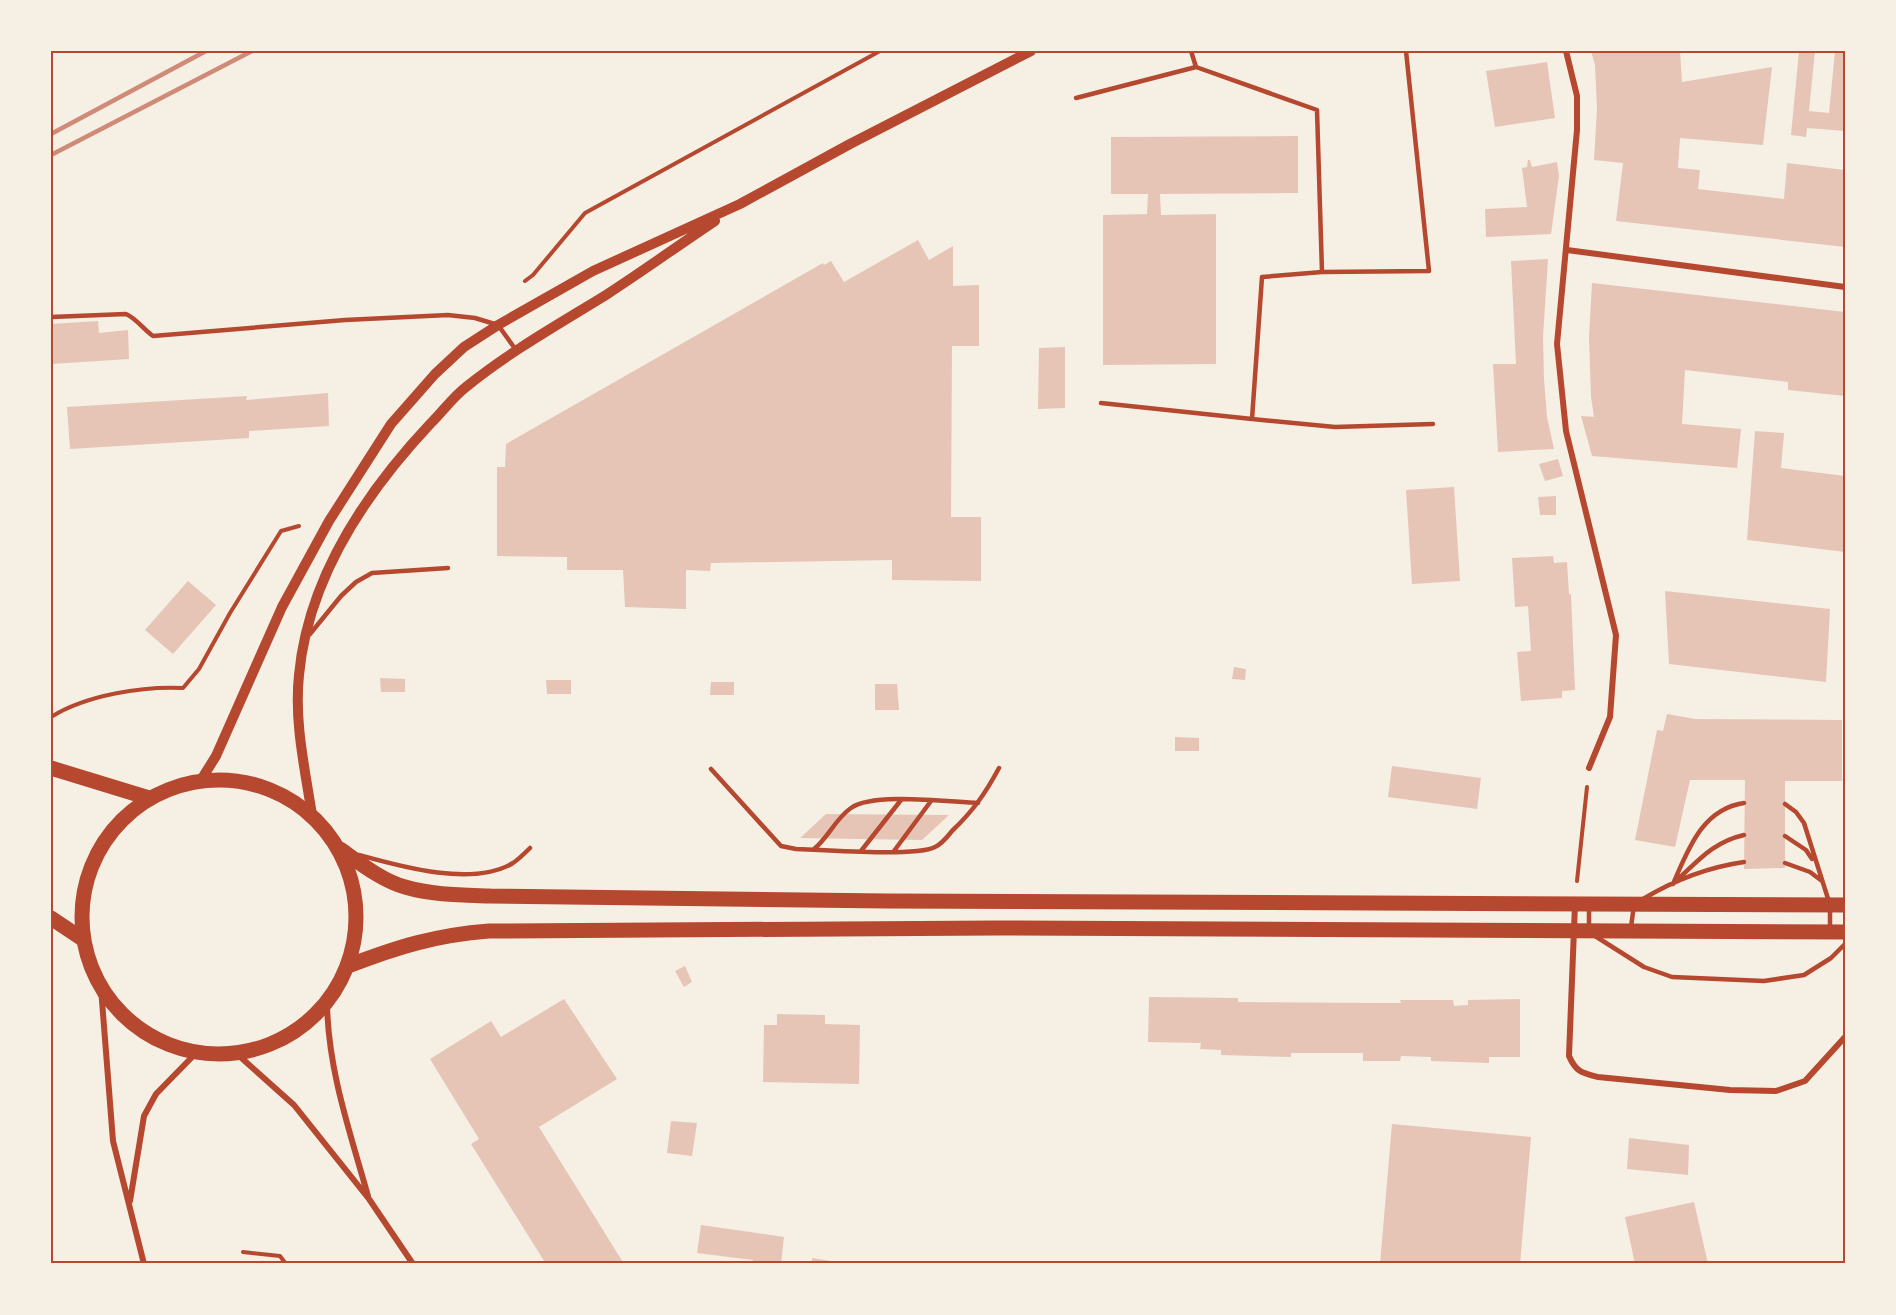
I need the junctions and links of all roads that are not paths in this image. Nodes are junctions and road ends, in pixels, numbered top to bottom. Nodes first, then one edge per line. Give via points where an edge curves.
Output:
1 (1031, 51) edge
2 (1191, 51) edge
3 (1406, 51) edge
4 (1566, 51) edge
5 (1196, 67) junction
6 (1076, 98) dead end
7 (741, 204) junction
8 (1566, 250) junction
9 (1322, 272) junction
10 (1845, 287) edge
11 (51, 317) edge
12 (498, 325) junction
13 (516, 350) junction
14 (1101, 403) dead end
15 (1252, 419) junction
16 (1433, 424) dead end
17 (448, 568) dead end
18 (303, 643) junction
19 (51, 768) edge
20 (999, 768) dead end
21 (1589, 768) road end
22 (711, 769) dead end
23 (201, 780) junction
24 (149, 798) junction
25 (901, 800) junction
26 (930, 801) junction
27 (978, 803) junction
28 (1744, 803) dead end
29 (1785, 804) dead end
30 (312, 815) junction
31 (1744, 835) dead end
32 (1785, 836) dead end
33 (531, 848) dead end
34 (340, 849) junction
35 (814, 849) junction
36 (861, 851) junction
37 (894, 851) junction
38 (1744, 862) dead end
39 (1785, 863) dead end
40 (1816, 863) junction
41 (1822, 881) junction
42 (1673, 884) junction
43 (1582, 904) junction
44 (1634, 904) junction
45 (1837, 905) edge
46 (51, 918) edge
47 (1581, 932) junction
48 (1631, 932) junction
49 (1838, 932) edge
50 (84, 940) junction
51 (1845, 944) edge
52 (348, 966) junction
53 (101, 988) junction
54 (327, 1003) junction
55 (1845, 1037) edge
56 (196, 1053) junction
57 (237, 1054) junction
58 (369, 1199) junction
59 (130, 1204) junction
60 (144, 1264) edge
61 (413, 1264) edge

1 - 7 street
2 - 5 lane
3 - 9 lane via 1429,271
4 - 8 street via 1576,96 1575,165
5 - 6 lane
5 - 9 lane via 1317,110
7 - 12 street via 593,271
7 - 13 street
8 - 10 street
8 - 21 street via 1557,344 1566,431 1616,634 1610,717
9 - 15 lane via 1262,277
11 - 12 lane via 126,314 153,336 448,315
12 - 13 lane
12 - 23 street via 464,347 391,424 329,521 282,607 216,756
13 - 18 street via 465,388 391,469 342,539 315,601
14 - 15 lane
15 - 16 lane via 1335,427
17 - 18 lane via 372,573 341,596
18 - 30 street via 298,707
19 - 24 main road
20 - 27 lane
22 - 35 lane via 781,846
23 - 24 main road via 174,786
23 - 30 main road via 242,780 279,793
24 - 50 main road via 117,824 94,859 83,899
25 - 26 lane
25 - 35 lane via 859,803
25 - 36 lane
26 - 27 lane
26 - 37 lane
27 - 37 lane via 937,847
28 - 42 lane via 1731,805 1710,817 1689,848
29 - 40 lane via 1804,823
30 - 34 main road
31 - 42 lane via 1726,839 1705,853
32 - 40 lane via 1806,850
33 - 34 lane via 513,863 486,873 443,873
34 - 43 main road via 373,873 405,887 456,895
34 - 52 main road via 354,887 357,927
35 - 36 lane
36 - 37 lane
38 - 42 lane via 1726,864
39 - 41 lane
40 - 41 lane
41 - 45 lane
42 - 44 lane
43 - 44 main road
43 - 47 street
43 - 47 lane
44 - 45 main road
44 - 48 lane
45 - 49 lane
46 - 50 main road
47 - 48 main road
47 - 51 lane via 1644,968 1672,977 1764,981 1804,975
47 - 52 main road via 962,928 489,931 438,936
47 - 55 street via 1569,1056 1581,1072 1642,1082 1776,1091 1805,1081
48 - 49 main road
50 - 53 main road
52 - 54 main road
53 - 56 main road via 126,1019 159,1041
53 - 59 street via 113,1141
54 - 57 main road via 292,1034 271,1045
54 - 58 street via 336,1083
56 - 57 main road
56 - 59 street via 156,1094 144,1116
57 - 58 street via 294,1104
58 - 61 street
59 - 60 street

